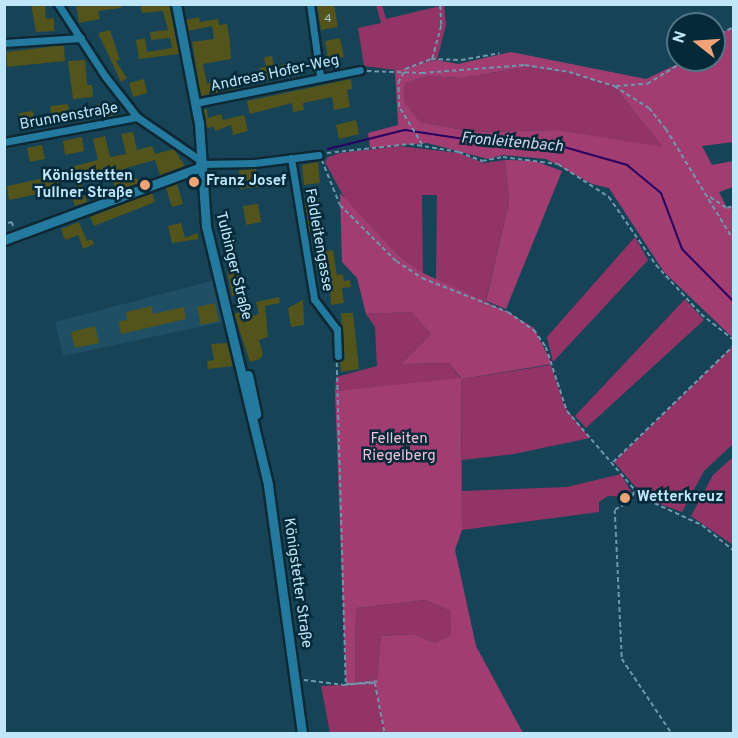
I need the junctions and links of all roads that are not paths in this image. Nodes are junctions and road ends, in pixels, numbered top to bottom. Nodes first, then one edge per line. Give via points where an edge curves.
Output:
1 (58, 4) edge
2 (176, 4) edge
3 (310, 4) edge
4 (81, 38) junction
5 (4, 43) edge
6 (360, 70) road end
7 (320, 76) junction
8 (195, 103) junction
9 (137, 117) junction
10 (4, 142) edge
11 (319, 155) road end
12 (291, 158) junction
13 (200, 164) junction
14 (4, 240) edge
15 (239, 356) joint
16 (338, 356) road end
17 (302, 734) edge

1 - 4 street
2 - 8 main road, Tulbinger Straße
3 - 7 street
4 - 5 street
4 - 9 street
6 - 7 street, Andreas Hofer-Weg
7 - 8 street, Andreas Hofer-Weg
8 - 13 main road, Tulbinger Straße
9 - 10 street, Brunnenstraße
9 - 13 street
11 - 12 street
12 - 13 street
12 - 16 street, Feldleitengasse via 314,299 337,329
13 - 14 main road
13 - 15 main road, Tulbinger Straße via 206,226
15 - 17 main road, Königstetter Straße via 258,438

